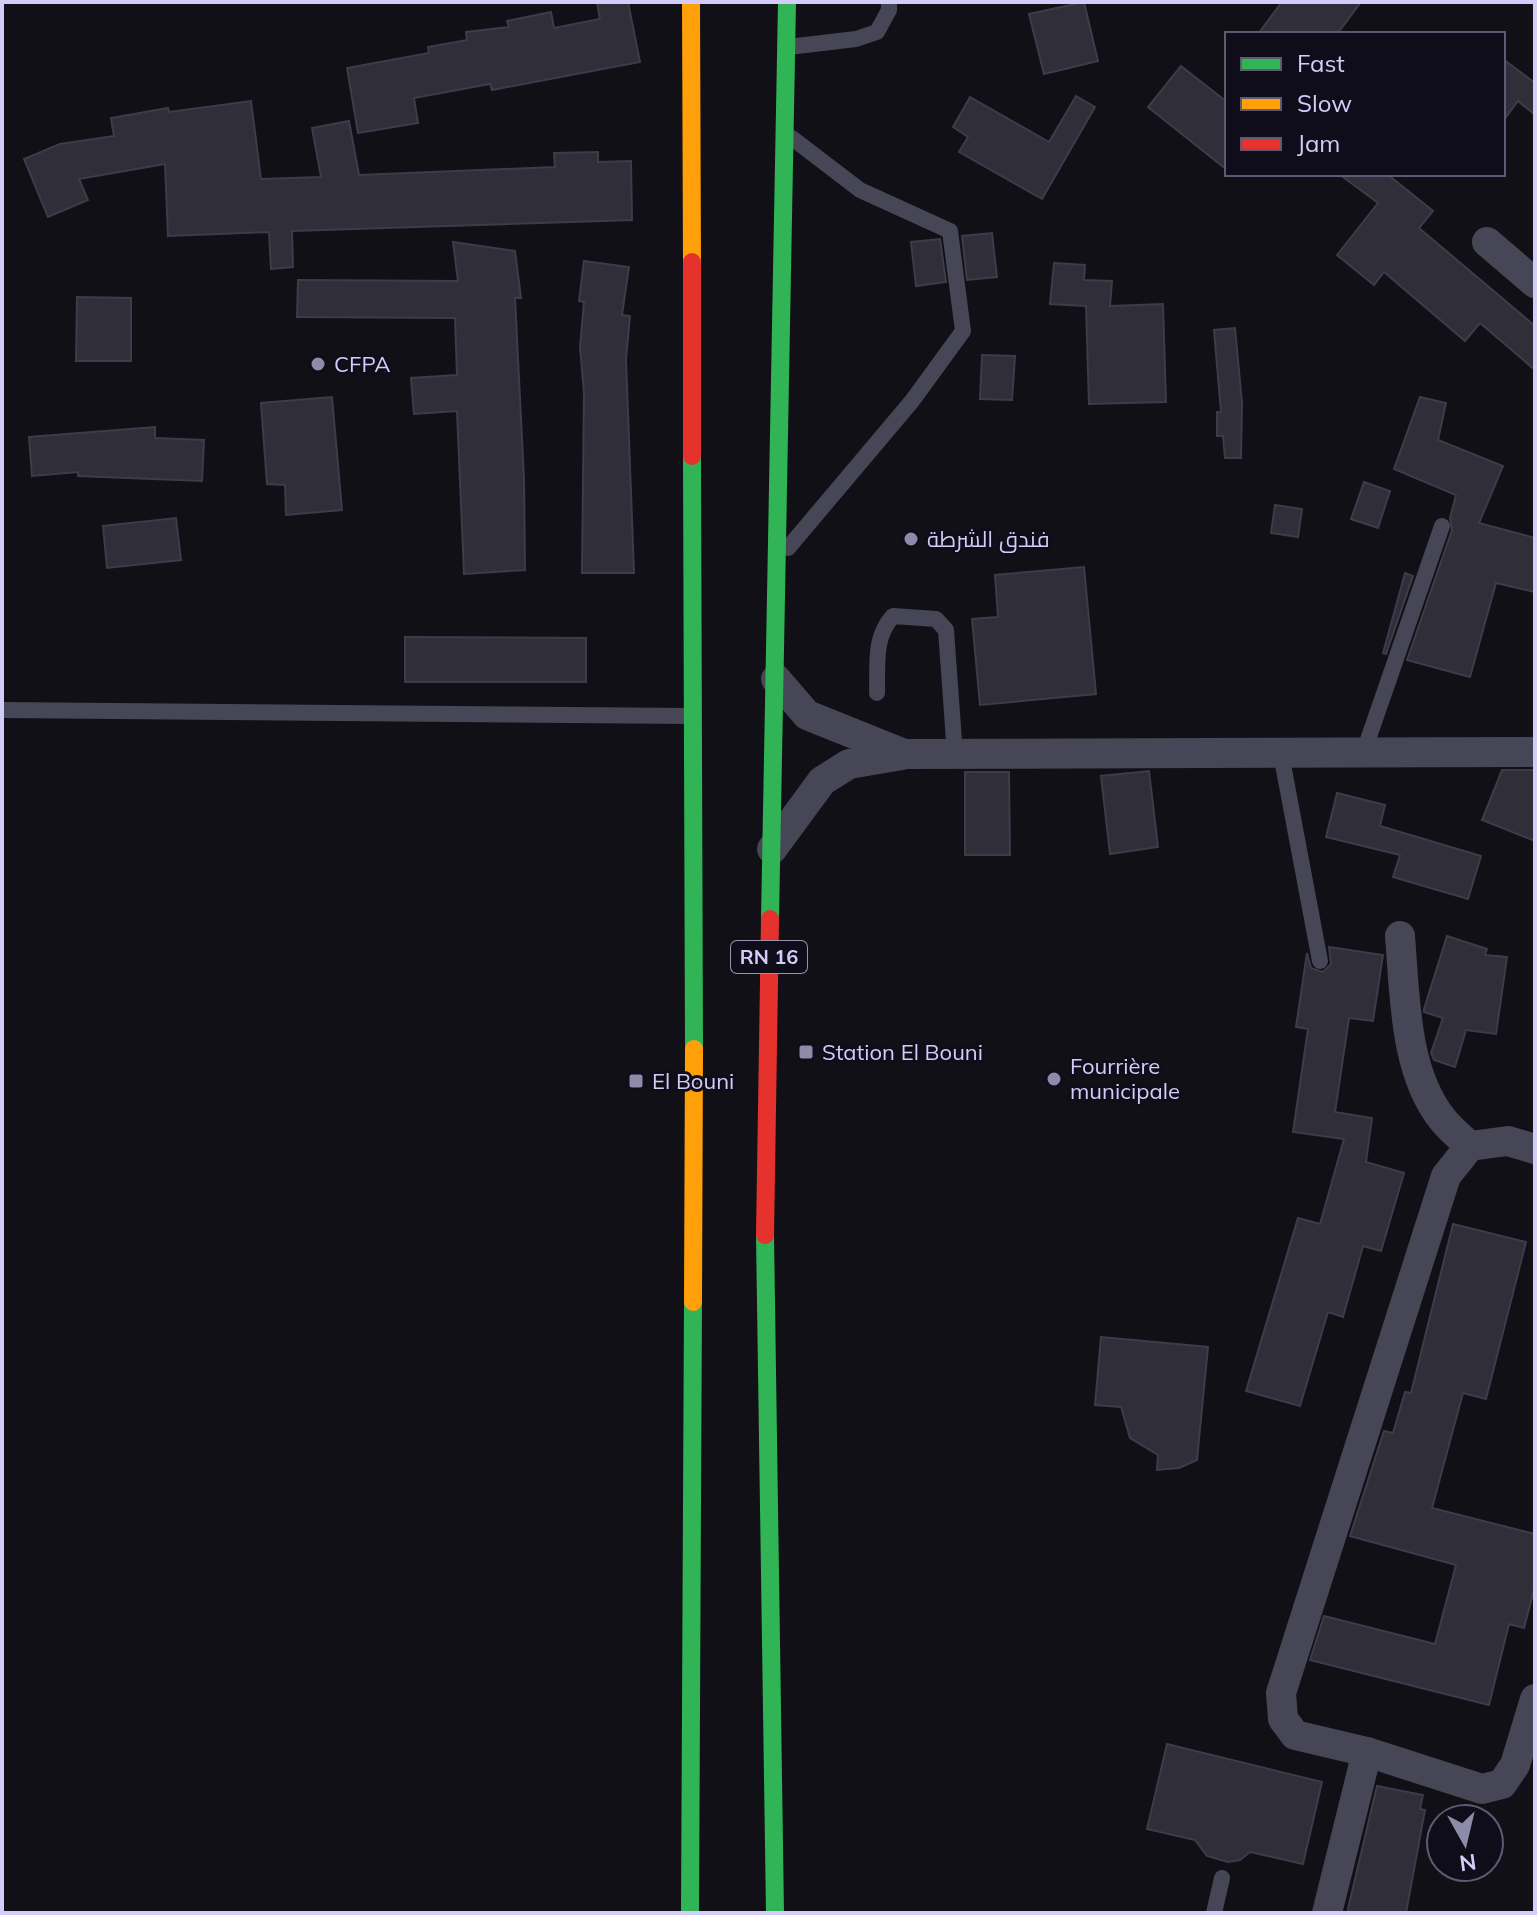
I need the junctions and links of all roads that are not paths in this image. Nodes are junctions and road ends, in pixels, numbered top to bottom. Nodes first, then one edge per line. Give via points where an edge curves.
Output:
1 (691, 2) edge
2 (787, 2) edge
3 (889, 2) edge
4 (787, 48) junction
5 (787, 134) junction
6 (1487, 242) dead end
7 (1535, 283) edge
8 (1442, 526) dead end
9 (779, 559) junction
10 (776, 679) junction
11 (877, 693) dead end
12 (2, 710) edge
13 (693, 716) junction
14 (1535, 752) edge
15 (904, 754) junction
16 (1281, 754) junction
17 (1363, 754) junction
18 (955, 755) junction
19 (772, 849) junction
20 (1400, 936) dead end
21 (1320, 961) dead end
22 (1470, 1146) junction
23 (1535, 1149) edge
24 (1535, 1699) edge
25 (1367, 1752) junction
26 (1222, 1878) dead end
27 (690, 1913) edge
28 (775, 1913) edge
29 (1214, 1913) edge
30 (1327, 1913) edge

1 - 13 highway
2 - 4 highway, RN 16
3 - 4 lane via 877,32
4 - 5 highway, RN 16
5 - 9 highway, RN 16
5 - 9 lane via 860,190 950,231 963,331 912,401
6 - 7 street
8 - 17 lane
9 - 10 highway, RN 16
10 - 15 street via 807,715
10 - 19 highway, RN 16
11 - 18 lane via 883,627 893,616 936,619 946,630
12 - 13 lane
13 - 27 highway
14 - 17 street
15 - 18 street
15 - 19 street via 849,764 822,781
16 - 17 street
16 - 18 street
16 - 21 lane
19 - 28 highway, RN 16 via 764,1164
20 - 22 street via 1407,1021 1423,1088 1443,1120
22 - 23 street via 1508,1141
22 - 25 street via 1446,1176 1281,1693 1283,1719 1295,1735
24 - 25 street via 1515,1765 1502,1784 1482,1789
25 - 30 street
26 - 29 lane

